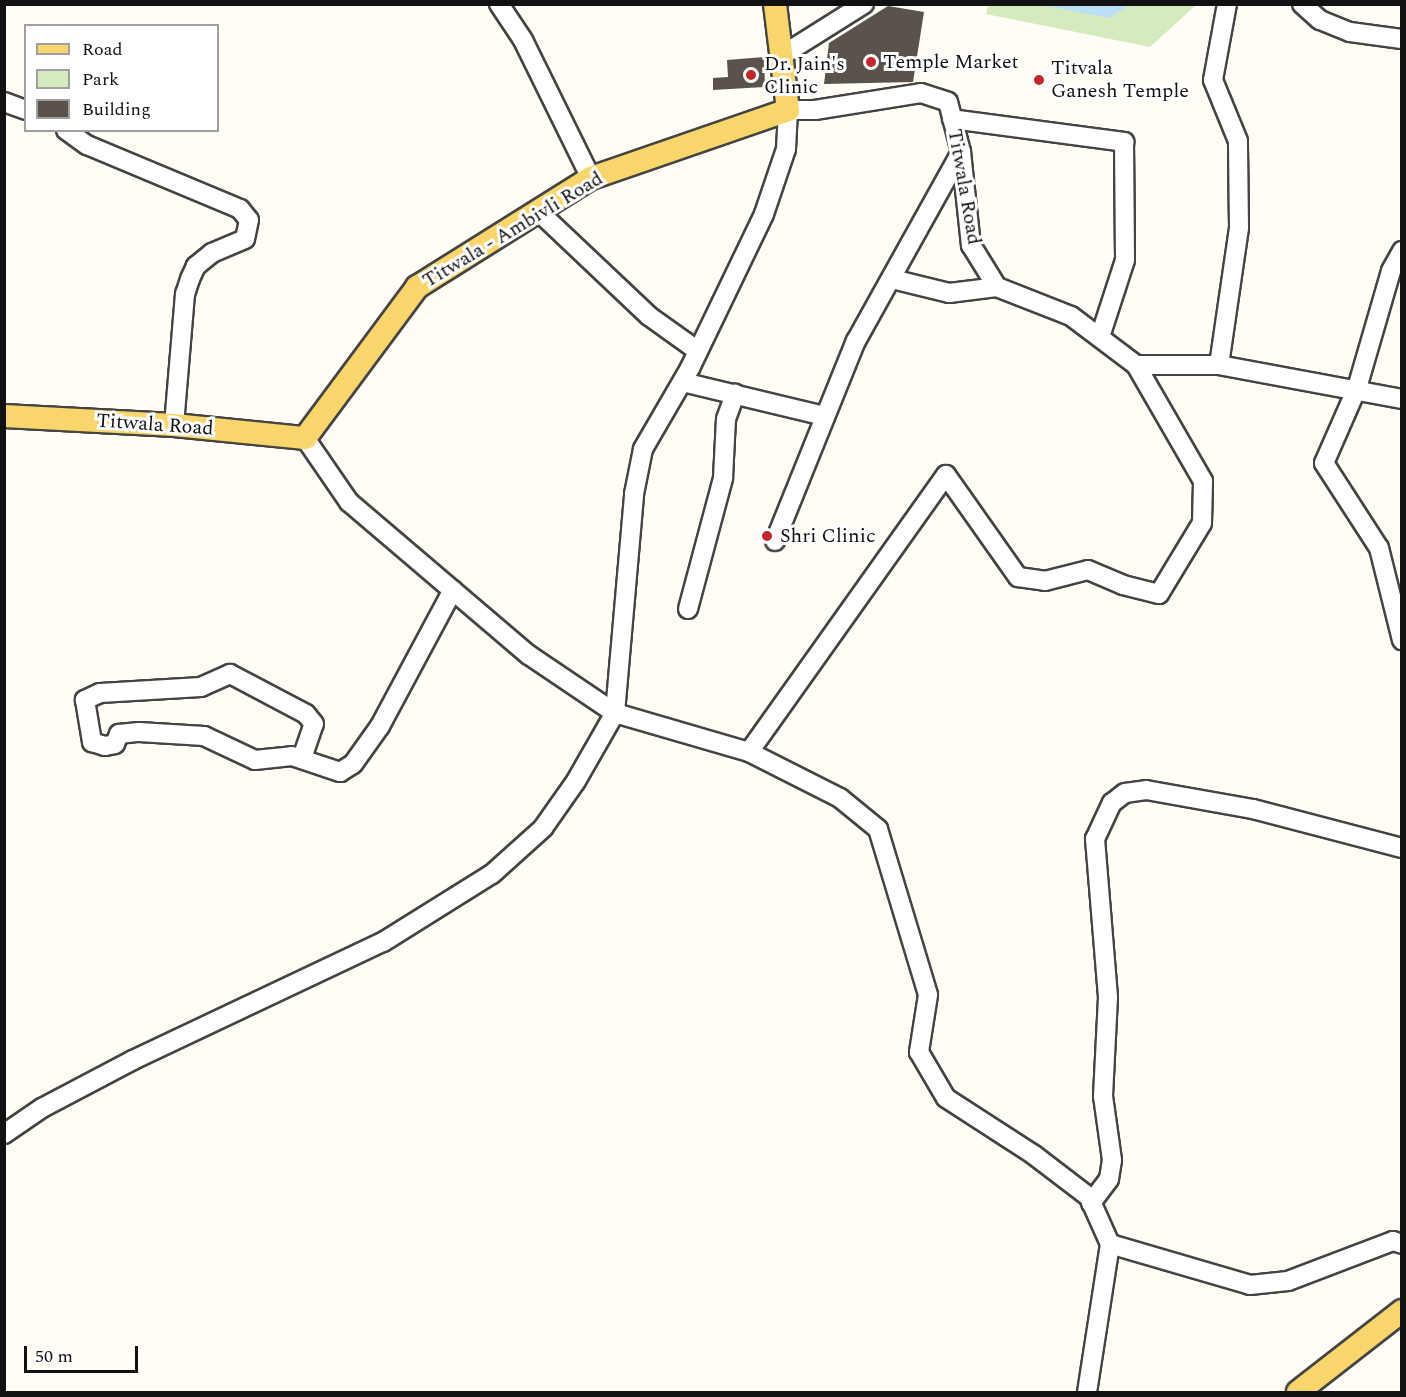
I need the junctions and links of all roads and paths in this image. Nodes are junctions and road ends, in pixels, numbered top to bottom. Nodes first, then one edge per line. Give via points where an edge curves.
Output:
1 (499, 4) edge
2 (775, 4) edge
3 (864, 4) edge
4 (1227, 4) edge
5 (1302, 4) edge
6 (1401, 39) edge
7 (781, 56) junction
8 (4, 102) edge
9 (24, 109) edge
10 (788, 110) junction
11 (952, 119) junction
12 (69, 132) edge
13 (961, 152) junction
14 (591, 178) junction
15 (538, 211) junction
16 (1401, 251) edge
17 (892, 279) junction
18 (997, 287) junction
19 (1100, 337) junction
20 (698, 351) junction
21 (1219, 364) junction
22 (1136, 365) junction
23 (682, 382) junction
24 (1357, 388) junction
25 (735, 394) junction
26 (1401, 399) edge
27 (4, 416) edge
28 (825, 416) junction
29 (174, 425) junction
30 (305, 438) junction
31 (775, 541) dead end
32 (453, 590) junction
33 (688, 609) dead end
34 (1401, 640) edge
35 (615, 713) junction
36 (749, 752) junction
37 (302, 758) junction
38 (1401, 848) edge
39 (4, 1134) edge
40 (1091, 1203) junction
41 (1110, 1244) junction
42 (1401, 1244) edge
43 (1401, 1311) edge
44 (1087, 1392) edge
45 (1299, 1392) edge

1 - 14 street via 523,40
2 - 7 main road
3 - 7 street
4 - 21 street via 1213,80 1238,141 1239,228
5 - 6 street via 1320,20 1350,32
7 - 10 main road
8 - 9 street
10 - 11 street, Titwala Road via 921,93 948,102
10 - 14 main road, Titwala - Ambivli Road
10 - 20 street via 786,149 764,214
11 - 13 street, Titwala Road
11 - 19 street via 1124,142 1125,260
12 - 29 street via 87,145 240,210 249,220 245,239 212,253 196,266 190,279 185,294
13 - 17 street
13 - 18 street, Titwala Road via 970,245
14 - 15 main road, Titwala - Ambivli Road
15 - 20 street via 649,316
15 - 30 main road, Titwala - Ambivli Road via 417,287
16 - 24 street via 1391,271
17 - 18 street via 949,293
17 - 28 street via 856,341
18 - 19 street via 1071,316
19 - 22 street
20 - 23 street
21 - 22 street
21 - 24 street
22 - 36 street via 1203,481 1202,523 1159,594 1123,585 1088,570 1045,582 1018,576 946,475
23 - 25 street
23 - 35 street via 643,449 634,494
24 - 26 street
24 - 34 street via 1324,464 1379,548
25 - 28 street
25 - 33 street via 726,419 723,478
27 - 29 main road, Titwala Road
28 - 31 street
29 - 30 main road, Titwala Road
30 - 32 street via 349,502
32 - 35 street via 529,655
32 - 37 street via 380,726 353,764 340,772
35 - 36 street
35 - 39 street via 576,781 543,828 492,874 383,942 133,1060 42,1108
36 - 40 street via 840,798 878,829 928,995 919,1052 946,1098 1034,1155
37 - 37 street via 255,760 204,736 159,733 119,734 115,744 105,746 92,742 85,700 100,693 201,687 230,674 306,714 314,724
38 - 40 street via 1253,809 1146,790 1125,793 1112,803 1095,839 1108,997 1103,1096 1112,1160 1109,1179
40 - 41 street
41 - 42 street via 1251,1285 1288,1281 1393,1241
41 - 44 street
43 - 45 main road

